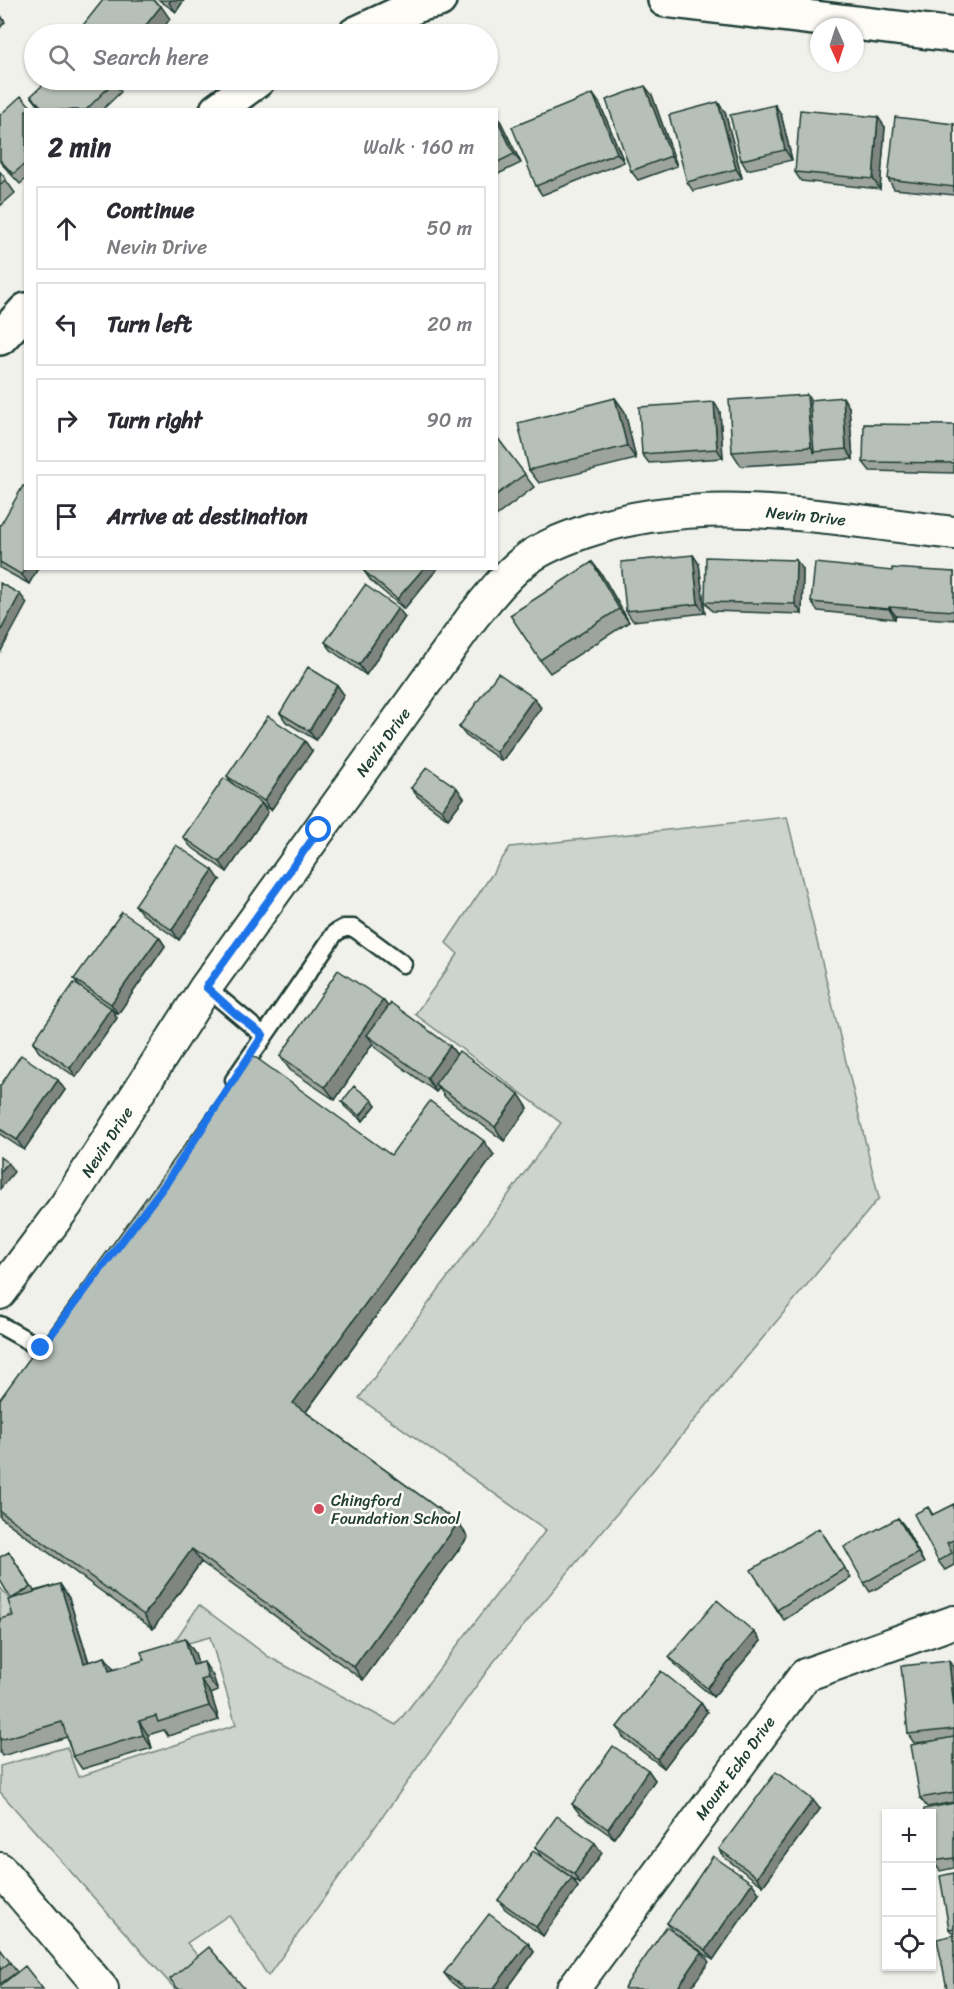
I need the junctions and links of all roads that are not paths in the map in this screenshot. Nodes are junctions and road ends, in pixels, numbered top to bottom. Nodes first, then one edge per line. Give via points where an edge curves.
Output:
1 (665, 0) edge
2 (426, 1) edge
3 (377, 24) edge
4 (954, 35) edge
5 (244, 90) edge
6 (220, 108) edge
7 (24, 312) edge
8 (0, 338) edge
9 (954, 533) edge
10 (403, 964) dead end
11 (206, 987) junction
12 (263, 1035) junction
13 (225, 1094) edge
14 (0, 1293) edge
15 (0, 1325) edge
16 (51, 1333) edge
17 (41, 1348) junction
18 (29, 1365) edge
19 (954, 1622) edge
20 (0, 1869) edge
21 (102, 1989) edge
22 (573, 1989) edge

1 - 4 main road
2 - 3 main road
5 - 6 main road
7 - 8 main road
9 - 11 street, Nevin Drive via 770,512 692,511 598,528 562,540 524,561 474,615
10 - 12 lane via 354,928 344,928 335,933
11 - 12 lane
11 - 14 street, Nevin Drive via 66,1205
12 - 13 lane
15 - 17 lane
16 - 17 lane
17 - 18 lane
19 - 22 street, Mount Echo Drive via 805,1675
20 - 21 street

